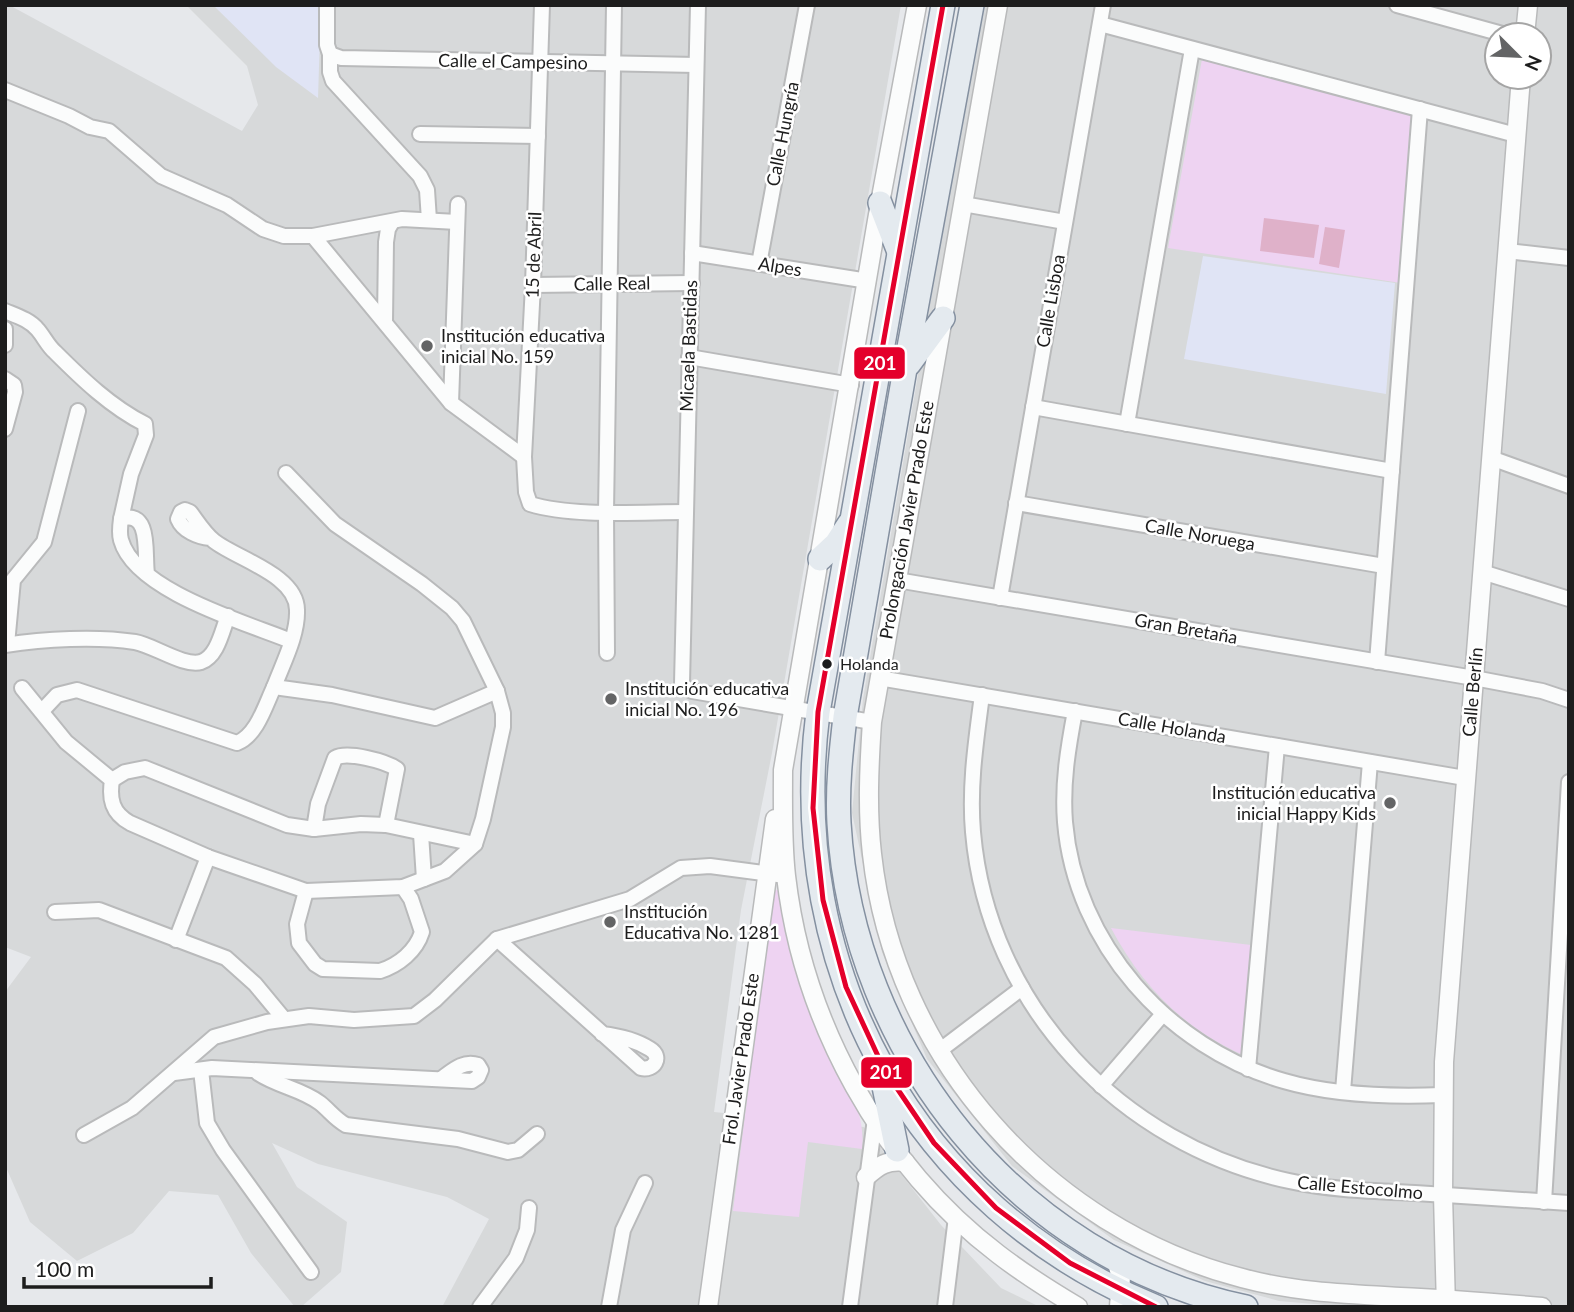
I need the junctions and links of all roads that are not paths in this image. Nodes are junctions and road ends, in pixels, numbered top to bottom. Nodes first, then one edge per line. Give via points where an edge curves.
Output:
1 (327, 5) edge
2 (542, 5) edge
3 (614, 5) edge
4 (698, 5) edge
5 (807, 5) edge
6 (917, 5) edge
7 (943, 5) edge
8 (972, 5) edge
9 (998, 5) edge
10 (1103, 5) edge
11 (1396, 5) edge
12 (1100, 24) junction
13 (1483, 29) edge
14 (1192, 49) junction
15 (330, 54) junction
16 (541, 63) junction
17 (613, 64) junction
18 (696, 65) junction
19 (5, 90) edge
20 (1520, 91) edge
21 (1420, 109) junction
22 (420, 134) dead end
23 (1516, 135) junction
24 (538, 136) junction
25 (880, 203) junction
26 (458, 204) dead end
27 (962, 204) junction
28 (429, 220) junction
29 (393, 222) junction
30 (457, 222) junction
31 (1065, 222) junction
32 (313, 236) junction
33 (1507, 251) junction
34 (692, 253) junction
35 (899, 253) junction
36 (1569, 258) edge
37 (759, 264) junction
38 (868, 281) junction
39 (692, 283) junction
40 (610, 284) junction
41 (533, 285) junction
42 (5, 311) edge
43 (943, 317) junction
44 (385, 322) junction
45 (5, 328) edge
46 (5, 345) edge
47 (689, 357) junction
48 (905, 369) junction
49 (5, 379) edge
50 (851, 385) junction
51 (451, 403) junction
52 (1033, 407) junction
53 (78, 411) dead end
54 (1128, 424) junction
55 (5, 429) edge
56 (524, 457) junction
57 (1491, 458) junction
58 (1392, 471) junction
59 (286, 473) dead end
60 (1569, 486) edge
61 (1016, 503) junction
62 (606, 512) junction
63 (685, 512) junction
64 (854, 516) junction
65 (121, 519) junction
66 (210, 538) dead end
67 (820, 559) junction
68 (1384, 566) junction
69 (1482, 572) junction
70 (147, 573) junction
71 (897, 580) junction
72 (1000, 598) junction
73 (1569, 599) edge
74 (228, 616) junction
75 (291, 640) junction
76 (6, 645) edge
77 (607, 653) dead end
78 (1377, 662) junction
79 (880, 678) junction
80 (1474, 678) junction
81 (274, 687) junction
82 (22, 688) dead end
83 (497, 691) junction
84 (982, 695) junction
85 (1569, 700) edge
86 (794, 707) junction
87 (41, 711) junction
88 (1075, 711) junction
89 (818, 712) junction
90 (845, 717) junction
91 (872, 722) junction
92 (1277, 746) junction
93 (1370, 762) junction
94 (783, 770) junction
95 (1465, 778) junction
96 (112, 780) junction
97 (1569, 782) edge
98 (386, 825) junction
99 (314, 829) junction
100 (421, 834) junction
101 (475, 844) junction
102 (208, 857) junction
103 (766, 873) junction
104 (786, 877) junction
105 (424, 879) junction
106 (403, 887) junction
107 (306, 891) junction
108 (55, 912) dead end
109 (497, 939) junction
110 (176, 940) junction
111 (1022, 988) junction
112 (1163, 1014) junction
113 (284, 1020) junction
114 (602, 1034) dead end
115 (939, 1051) junction
116 (878, 1059) junction
117 (1248, 1069) junction
118 (201, 1070) junction
119 (257, 1072) junction
120 (174, 1073) junction
121 (441, 1079) dead end
122 (1101, 1086) junction
123 (1343, 1091) junction
124 (1442, 1095) junction
125 (875, 1119) junction
126 (84, 1135) dead end
127 (537, 1135) dead end
128 (901, 1156) junction
129 (866, 1177) junction
130 (645, 1183) dead end
131 (1443, 1195) junction
132 (1544, 1202) junction
133 (1569, 1203) edge
134 (529, 1208) dead end
135 (956, 1217) junction
136 (1116, 1260) junction
137 (311, 1272) dead end
138 (1119, 1298) edge
139 (609, 1302) edge
140 (1446, 1303) edge
141 (480, 1307) edge
142 (598, 1307) edge
143 (708, 1307) edge
144 (850, 1307) edge
145 (945, 1307) edge
146 (1078, 1307) edge
147 (1156, 1307) edge
148 (1246, 1307) edge
149 (1542, 1307) edge

1 - 15 street
2 - 16 street, 15 de Abril
3 - 17 street
4 - 18 street, Micaela Bastidas
5 - 37 street, Calle Hungría
6 - 25 street
7 - 35 main road
8 - 48 main road, Prolongación Javier Prado Este
9 - 27 street, Prolongación Javier Prado Este
10 - 12 street, Calle Lisboa
11 - 13 street
12 - 14 street
12 - 31 street, Calle Lisboa
14 - 21 street
14 - 54 street
15 - 16 street, Calle el Campesino via 341,58
15 - 28 street via 332,81 420,176 427,190
16 - 17 street, Calle el Campesino
16 - 24 street, 15 de Abril
17 - 18 street, Calle el Campesino
17 - 40 street
18 - 34 street, Micaela Bastidas
19 - 32 street via 109,131 161,176 228,205 262,229 284,236
20 - 23 street, Calle Berlín
21 - 23 street
21 - 58 street
22 - 24 street
23 - 33 street, Calle Berlín
24 - 41 street, 15 de Abril
25 - 35 main road
25 - 38 street
26 - 30 street
27 - 31 street
27 - 43 street, Prolongación Javier Prado Este
28 - 29 street
28 - 30 street
29 - 32 street
29 - 44 street via 386,242
30 - 51 street
31 - 52 street, Calle Lisboa
32 - 44 street
33 - 36 street
33 - 57 street, Calle Berlín
34 - 37 street, Alpes
34 - 39 street, Micaela Bastidas
35 - 64 main road
37 - 38 street, Alpes
38 - 50 street
39 - 40 street, Calle Real
39 - 47 street, Micaela Bastidas
40 - 41 street, Calle Real
40 - 62 street
41 - 56 street, 15 de Abril
42 - 65 street via 36,328 52,350 91,386 145,425
43 - 48 main road
43 - 71 street, Prolongación Javier Prado Este
44 - 51 street
45 - 46 street
47 - 50 street
47 - 63 street, Micaela Bastidas
48 - 90 main road, Prolongación Javier Prado Este
49 - 55 street via 15,392
50 - 67 street
51 - 56 street
52 - 54 street
52 - 61 street, Calle Lisboa
53 - 76 street via 44,542 13,580
54 - 58 street
56 - 62 street, 15 de Abril via 530,504
57 - 60 street
57 - 69 street, Calle Berlín
58 - 68 street
59 - 83 street via 335,524 452,608 467,627
61 - 68 street, Calle Noruega
61 - 72 street, Calle Lisboa
62 - 63 street
62 - 77 street
63 - 86 street, Micaela Bastidas via 684,687
64 - 67 main road
64 - 89 main road
65 - 70 street via 121,542
65 - 70 street via 133,517 144,528
66 - 75 street via 273,574 293,594 298,607
67 - 86 street
68 - 78 street
69 - 73 street
69 - 80 street, Calle Berlín
70 - 74 street via 187,601
71 - 72 street, Gran Bretaña
71 - 79 street, Prolongación Javier Prado Este
72 - 78 street, Gran Bretaña
74 - 75 street
74 - 76 street via 215,650 199,663 137,642
75 - 81 street
78 - 80 street, Gran Bretaña
79 - 84 street, Calle Holanda
79 - 91 street, Prolongación Javier Prado Este
80 - 85 street, Gran Bretaña
80 - 95 street, Calle Berlín
81 - 83 street via 435,718
81 - 87 street via 254,729 237,743 78,690 57,695
82 - 87 street
83 - 101 street via 503,727
84 - 88 street, Calle Holanda
84 - 111 street, Calle Estocolmo via 972,794 976,857 994,926
86 - 89 street
86 - 94 street
87 - 96 street via 66,741
88 - 92 street, Calle Holanda
88 - 112 street via 1065,767 1065,823 1076,877 1096,929 1118,964
89 - 90 street
89 - 116 main road via 812,807 819,887 841,975
90 - 91 street
90 - 136 main road, Prolongación Javier Prado Este via 839,799 847,887 870,973 901,1044 948,1118 988,1163 1055,1222
91 - 115 street, Prolongación Javier Prado Este via 868,790 872,856 883,911 904,978
92 - 93 street, Calle Holanda
92 - 117 street
93 - 95 street, Calle Holanda
93 - 123 street
94 - 103 street, Frol. Javier Prado Este
94 - 104 street
95 - 124 street, Calle Berlín
96 - 99 street via 145,768 287,825
96 - 102 street via 111,803 121,818
97 - 132 street
98 - 99 street
98 - 99 street via 397,769 342,754 335,758
98 - 100 street
100 - 101 street
100 - 105 street
101 - 105 street via 445,871
102 - 107 street
102 - 110 street
103 - 104 street
103 - 109 street via 710,866 681,869 630,899
103 - 143 street, Frol. Javier Prado Este
104 - 125 street via 812,989 847,1072
105 - 106 street
106 - 107 street
106 - 107 street via 422,932 413,951 380,971 323,969 315,964 299,943 297,924
108 - 110 street via 99,910
109 - 113 street via 414,1016
109 - 114 street
110 - 113 street via 226,958
111 - 115 street
111 - 122 street, Calle Estocolmo via 1065,1049
112 - 117 street via 1204,1045
112 - 122 street
113 - 120 street via 214,1037
115 - 140 street, Prolongación Javier Prado Este via 975,1103 1017,1151 1065,1193 1138,1239 1215,1270 1274,1285
116 - 128 main road
116 - 138 main road via 919,1123 981,1195 1014,1224
117 - 123 street via 1298,1085
118 - 119 street
118 - 120 street
118 - 137 street via 207,1123
119 - 121 street
119 - 127 street via 320,1103 346,1125 458,1139 508,1152
120 - 126 street via 132,1108
122 - 131 street, Calle Estocolmo via 1175,1140 1248,1170 1329,1188
123 - 124 street
124 - 131 street, Calle Berlín
125 - 128 street
125 - 129 street
128 - 129 street via 880,1164
128 - 135 street
129 - 144 street
130 - 139 street via 623,1230
131 - 132 street, Calle Estocolmo
131 - 140 street, Calle Berlín
132 - 133 street, Calle Estocolmo
134 - 141 street via 527,1230 516,1258
135 - 145 street
135 - 146 street via 997,1254
136 - 138 street via 1121,1277
136 - 148 main road, Prolongación Javier Prado Este via 1180,1287
138 - 147 main road
139 - 142 street
140 - 149 street, Prolongación Javier Prado Este

